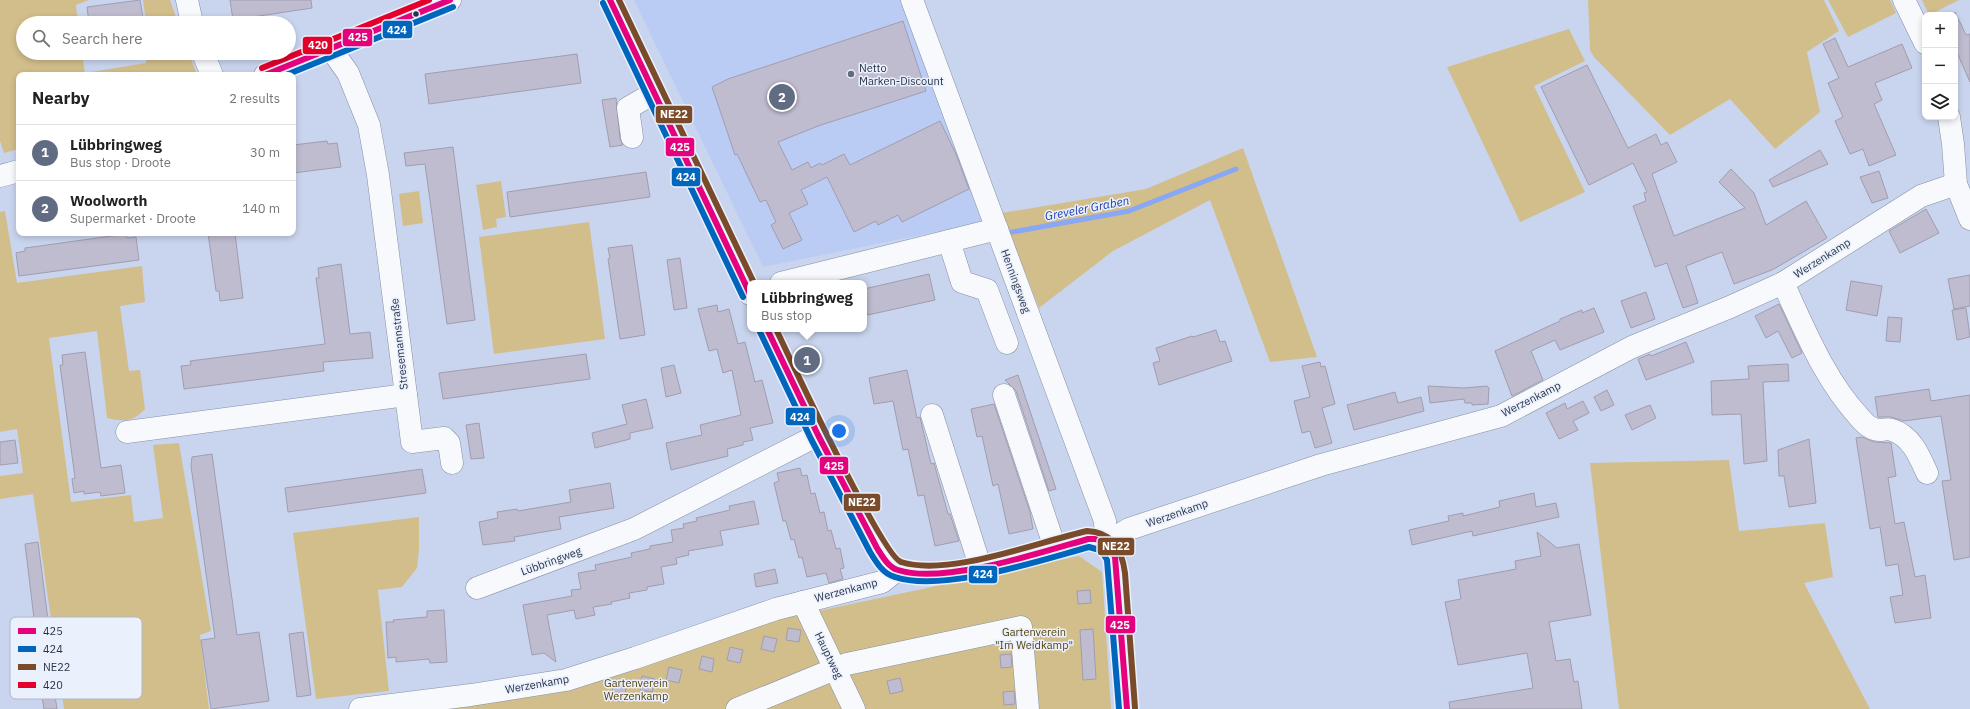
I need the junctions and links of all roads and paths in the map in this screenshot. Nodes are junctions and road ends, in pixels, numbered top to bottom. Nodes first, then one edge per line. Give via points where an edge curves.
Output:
1 (187, 0) edge
2 (450, 0) edge
3 (610, 0) edge
4 (912, 0) edge
5 (1904, 0) edge
6 (190, 16) edge
7 (1922, 37) edge
8 (331, 49) junction
9 (206, 60) edge
10 (211, 72) edge
11 (273, 72) edge
12 (654, 94) junction
13 (1949, 120) edge
14 (632, 137) dead end
15 (16, 172) edge
16 (0, 176) edge
17 (1956, 184) junction
18 (1970, 219) edge
19 (997, 229) junction
20 (949, 241) junction
21 (793, 280) edge
22 (1783, 283) junction
23 (747, 288) edge
24 (768, 332) edge
25 (1007, 343) dead end
26 (406, 395) junction
27 (1004, 395) dead end
28 (932, 415) dead end
29 (127, 432) dead end
30 (818, 434) junction
31 (452, 463) dead end
32 (1927, 473) dead end
33 (1106, 543) junction
34 (1055, 548) junction
35 (980, 566) junction
36 (897, 570) junction
37 (477, 588) dead end
38 (803, 602) junction
39 (835, 669) junction
40 (360, 709) edge
41 (737, 709) edge
42 (854, 709) edge
43 (1028, 709) edge
44 (1127, 709) edge

1 - 6 street
2 - 8 street
3 - 12 street
4 - 19 street, Henningsweg
5 - 7 street
8 - 11 street
8 - 26 street, Stresemannstraße via 348,73 369,125 378,174
9 - 10 street
12 - 14 street via 628,108
12 - 23 street
13 - 17 street
15 - 16 street
17 - 18 street
17 - 22 street, Werzenkamp via 1920,196
19 - 20 street
19 - 33 street, Henningsweg via 1105,521
20 - 21 street
20 - 25 street via 962,282 987,290
22 - 32 street via 1822,368 1859,417 1871,428 1890,429 1904,435 1914,447
22 - 33 street, Werzenkamp via 1632,347 1501,416 1288,475 1129,529
24 - 30 street
26 - 29 street, Stresemannstraße
26 - 31 street via 412,442 444,438 449,443
27 - 34 street
28 - 35 street
30 - 36 street via 877,548
30 - 37 street, Lübbringweg via 634,529
33 - 34 street via 1088,539
33 - 44 street via 1115,557
34 - 35 street
35 - 36 street via 922,574
36 - 38 street, Werzenkamp via 882,582
38 - 39 street, Hauptweg
38 - 40 street, Werzenkamp via 566,680
39 - 41 street
39 - 42 street, Hauptweg
39 - 43 street via 847,664 1021,627

